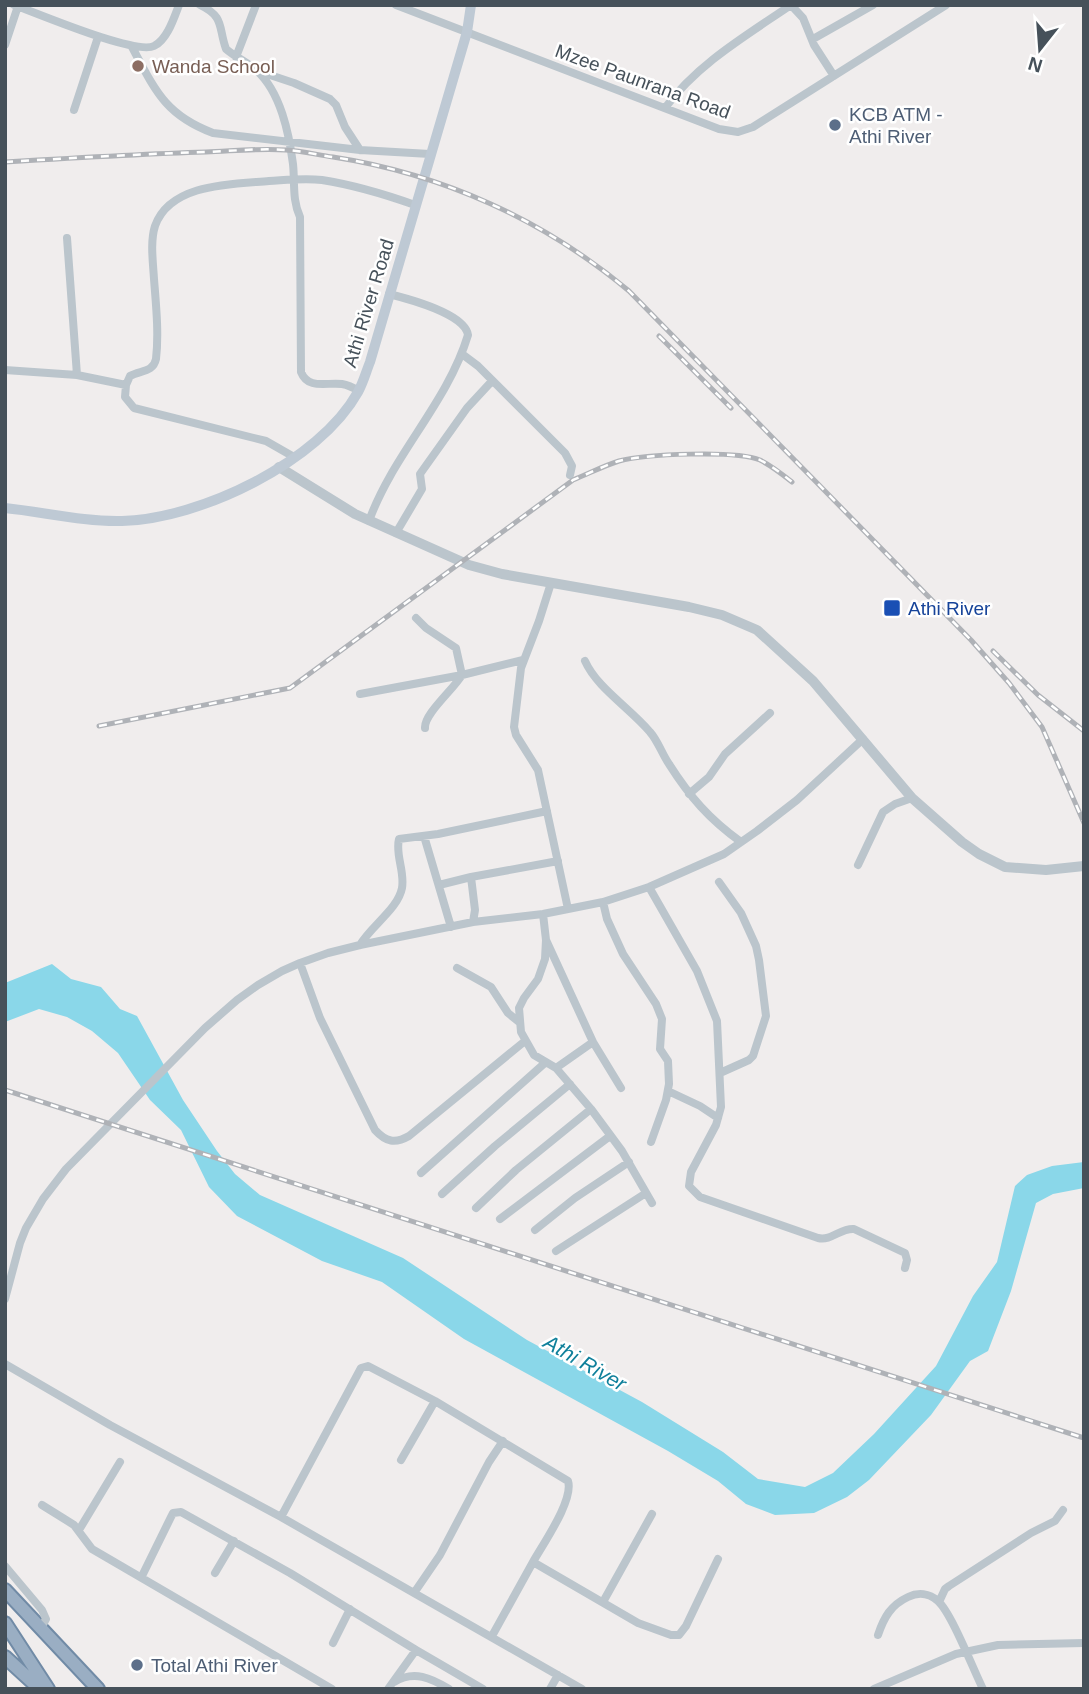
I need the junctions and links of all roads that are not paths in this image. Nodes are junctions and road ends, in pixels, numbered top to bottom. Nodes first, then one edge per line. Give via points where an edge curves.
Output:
1 (179, 5) edge
2 (200, 5) edge
3 (256, 5) edge
4 (396, 5) edge
5 (471, 5) edge
6 (791, 5) edge
7 (873, 5) edge
8 (946, 5) edge
9 (16, 6) edge
10 (467, 32) junction
11 (98, 37) junction
12 (813, 39) junction
13 (5, 45) edge
14 (132, 47) junction
15 (236, 57) junction
16 (256, 70) junction
17 (834, 76) junction
18 (665, 108) junction
19 (74, 110) dead end
20 (289, 141) junction
21 (359, 150) junction
22 (430, 154) junction
23 (294, 179) junction
24 (415, 205) junction
25 (66, 238) dead end
26 (390, 294) junction
27 (462, 354) junction
28 (5, 370) edge
29 (77, 375) junction
30 (492, 381) junction
31 (126, 385) junction
32 (359, 391) junction
33 (294, 457) junction
34 (279, 467) junction
35 (570, 475) dead end
36 (5, 508) edge
37 (369, 521) junction
38 (396, 533) junction
39 (551, 583) junction
40 (416, 618) dead end
41 (523, 660) junction
42 (585, 661) dead end
43 (462, 675) junction
44 (360, 694) dead end
45 (770, 713) dead end
46 (425, 728) dead end
47 (863, 739) junction
48 (689, 794) junction
49 (912, 798) junction
50 (547, 811) junction
51 (424, 836) junction
52 (740, 842) junction
53 (558, 861) junction
54 (858, 865) dead end
55 (1084, 866) edge
56 (471, 877) junction
57 (719, 882) dead end
58 (439, 885) junction
59 (649, 887) junction
60 (603, 902) junction
61 (568, 909) junction
62 (543, 914) junction
63 (474, 922) junction
64 (452, 926) junction
65 (546, 940) junction
66 (360, 945) junction
67 (300, 963) junction
68 (457, 968) dead end
69 (519, 1022) junction
70 (525, 1041) junction
71 (593, 1042) junction
72 (546, 1062) junction
73 (556, 1068) junction
74 (720, 1073) junction
75 (570, 1084) junction
76 (621, 1088) dead end
77 (668, 1091) junction
78 (591, 1109) junction
79 (718, 1118) junction
80 (610, 1136) junction
81 (651, 1142) dead end
82 (629, 1162) junction
83 (421, 1173) dead end
84 (646, 1193) junction
85 (442, 1194) dead end
86 (652, 1203) dead end
87 (476, 1208) dead end
88 (500, 1219) dead end
89 (535, 1230) dead end
90 (556, 1251) dead end
91 (905, 1268) dead end
92 (5, 1299) edge
93 (5, 1364) edge
94 (435, 1401) junction
95 (503, 1441) junction
96 (401, 1460) dead end
97 (120, 1462) dead end
98 (42, 1505) dead end
99 (1063, 1510) dead end
100 (652, 1514) dead end
101 (281, 1517) junction
102 (79, 1530) junction
103 (233, 1541) junction
104 (718, 1559) dead end
105 (533, 1563) junction
106 (5, 1566) edge
107 (215, 1573) dead end
108 (142, 1576) junction
109 (5, 1590) edge
110 (414, 1593) junction
111 (603, 1602) junction
112 (939, 1602) junction
113 (350, 1609) junction
114 (5, 1623) edge
115 (41, 1628) junction
116 (878, 1634) dead end
117 (492, 1636) junction
118 (333, 1643) dead end
119 (1084, 1643) edge
120 (416, 1650) junction
121 (966, 1654) junction
122 (5, 1657) edge
123 (558, 1675) junction
124 (390, 1686) edge
125 (96, 1687) edge
126 (479, 1688) edge
127 (40, 1689) edge
128 (48, 1689) edge
129 (332, 1689) edge
130 (449, 1689) edge
131 (550, 1689) edge
132 (582, 1689) edge
133 (874, 1689) edge
134 (983, 1689) edge

1 - 14 street via 156,46
2 - 15 street via 217,15 226,49
3 - 15 street
4 - 10 street, Mzee Paunrana Road
5 - 10 main road, Athi River Road
6 - 12 street
6 - 18 street via 725,51 684,85
7 - 12 street
8 - 17 street, Mzee Paunrana Road
9 - 11 street
9 - 13 street
10 - 18 street, Mzee Paunrana Road
10 - 22 main road, Athi River Road
11 - 14 street
11 - 19 street
12 - 17 street
14 - 20 street via 164,104 195,126 214,133
15 - 16 street
16 - 20 street via 273,93
16 - 21 street via 330,99
17 - 18 street, Mzee Paunrana Road via 738,132
20 - 21 street
20 - 23 street
21 - 22 street
22 - 24 main road, Athi River Road
23 - 24 street via 358,187
23 - 31 street via 204,188 163,213 153,237 155,364 130,376
23 - 32 street via 294,202 300,217 301,372 313,384 341,384
24 - 26 main road, Athi River Road
25 - 29 street
26 - 27 street via 464,324 468,335
26 - 32 main road, Athi River Road
27 - 30 street
27 - 37 street via 390,474
28 - 29 street
29 - 31 street
30 - 35 street via 565,453 572,466
30 - 38 street via 420,474 422,489
31 - 33 street via 125,397 134,408 266,441
32 - 33 main road, Athi River Road via 345,411
33 - 34 main road, Athi River Road
34 - 36 main road, Athi River Road via 218,499 154,518 111,521
34 - 37 street
37 - 38 street
38 - 39 street via 469,565
39 - 41 street
39 - 47 street via 689,607 757,630 813,681
40 - 43 street via 456,648
41 - 43 street
41 - 50 street via 515,732 538,770
42 - 48 street via 597,681 653,735
43 - 44 street
43 - 46 street via 425,721
45 - 48 street
47 - 49 street
47 - 52 street via 797,800
48 - 52 street via 710,820
49 - 54 street via 883,812
49 - 55 street via 953,835 1005,867 1046,870
50 - 51 street
50 - 53 street
51 - 58 street
51 - 66 street via 400,839 402,890
52 - 59 street via 724,854
53 - 56 street
53 - 61 street
56 - 58 street
56 - 63 street
57 - 74 street via 756,946 766,1016 753,1056
58 - 64 street
59 - 60 street
59 - 74 street via 712,1007 719,1034
60 - 61 street
60 - 77 street via 623,954 661,1013 660,1049 669,1065
61 - 62 street
62 - 63 street
62 - 65 street
63 - 64 street
64 - 66 street
65 - 69 street via 543,966 521,1003
65 - 71 street
66 - 67 street
67 - 70 street via 332,1043 376,1130 388,1140 409,1136
67 - 92 street via 237,1000 205,1028 66,1169 19,1243
68 - 69 street via 491,987
69 - 70 street
70 - 72 street via 534,1055
71 - 73 street
71 - 76 street
72 - 73 street
72 - 83 street
73 - 75 street
74 - 79 street
75 - 78 street
75 - 85 street
77 - 79 street
77 - 81 street
78 - 80 street
78 - 87 street
79 - 91 street via 691,1172 689,1186 695,1194 818,1238 854,1229 905,1253
80 - 82 street
80 - 88 street
82 - 84 street
82 - 89 street
84 - 86 street
84 - 90 street
93 - 101 street
94 - 95 street
94 - 96 street
94 - 101 street via 373,1368 361,1368
95 - 105 street via 570,1485 564,1507
95 - 110 street
97 - 102 street
98 - 102 street
99 - 112 street via 1055,1521 949,1586
100 - 111 street
101 - 110 street
102 - 108 street via 92,1549
103 - 107 street
103 - 108 street via 176,1511
103 - 113 street
104 - 111 street via 679,1635 652,1629
105 - 111 street
105 - 117 street
106 - 115 street via 42,1610 46,1619
108 - 129 street
109 - 115 highway
110 - 117 street
112 - 116 street via 923,1594 907,1598 893,1607
112 - 121 street
113 - 118 street
113 - 120 street
114 - 128 highway
115 - 125 highway
117 - 123 street
119 - 121 street via 998,1645
120 - 124 street
120 - 126 street
121 - 133 street via 932,1663
121 - 134 street
122 - 127 highway
123 - 131 street
123 - 132 street
124 - 130 street via 404,1677 421,1675

